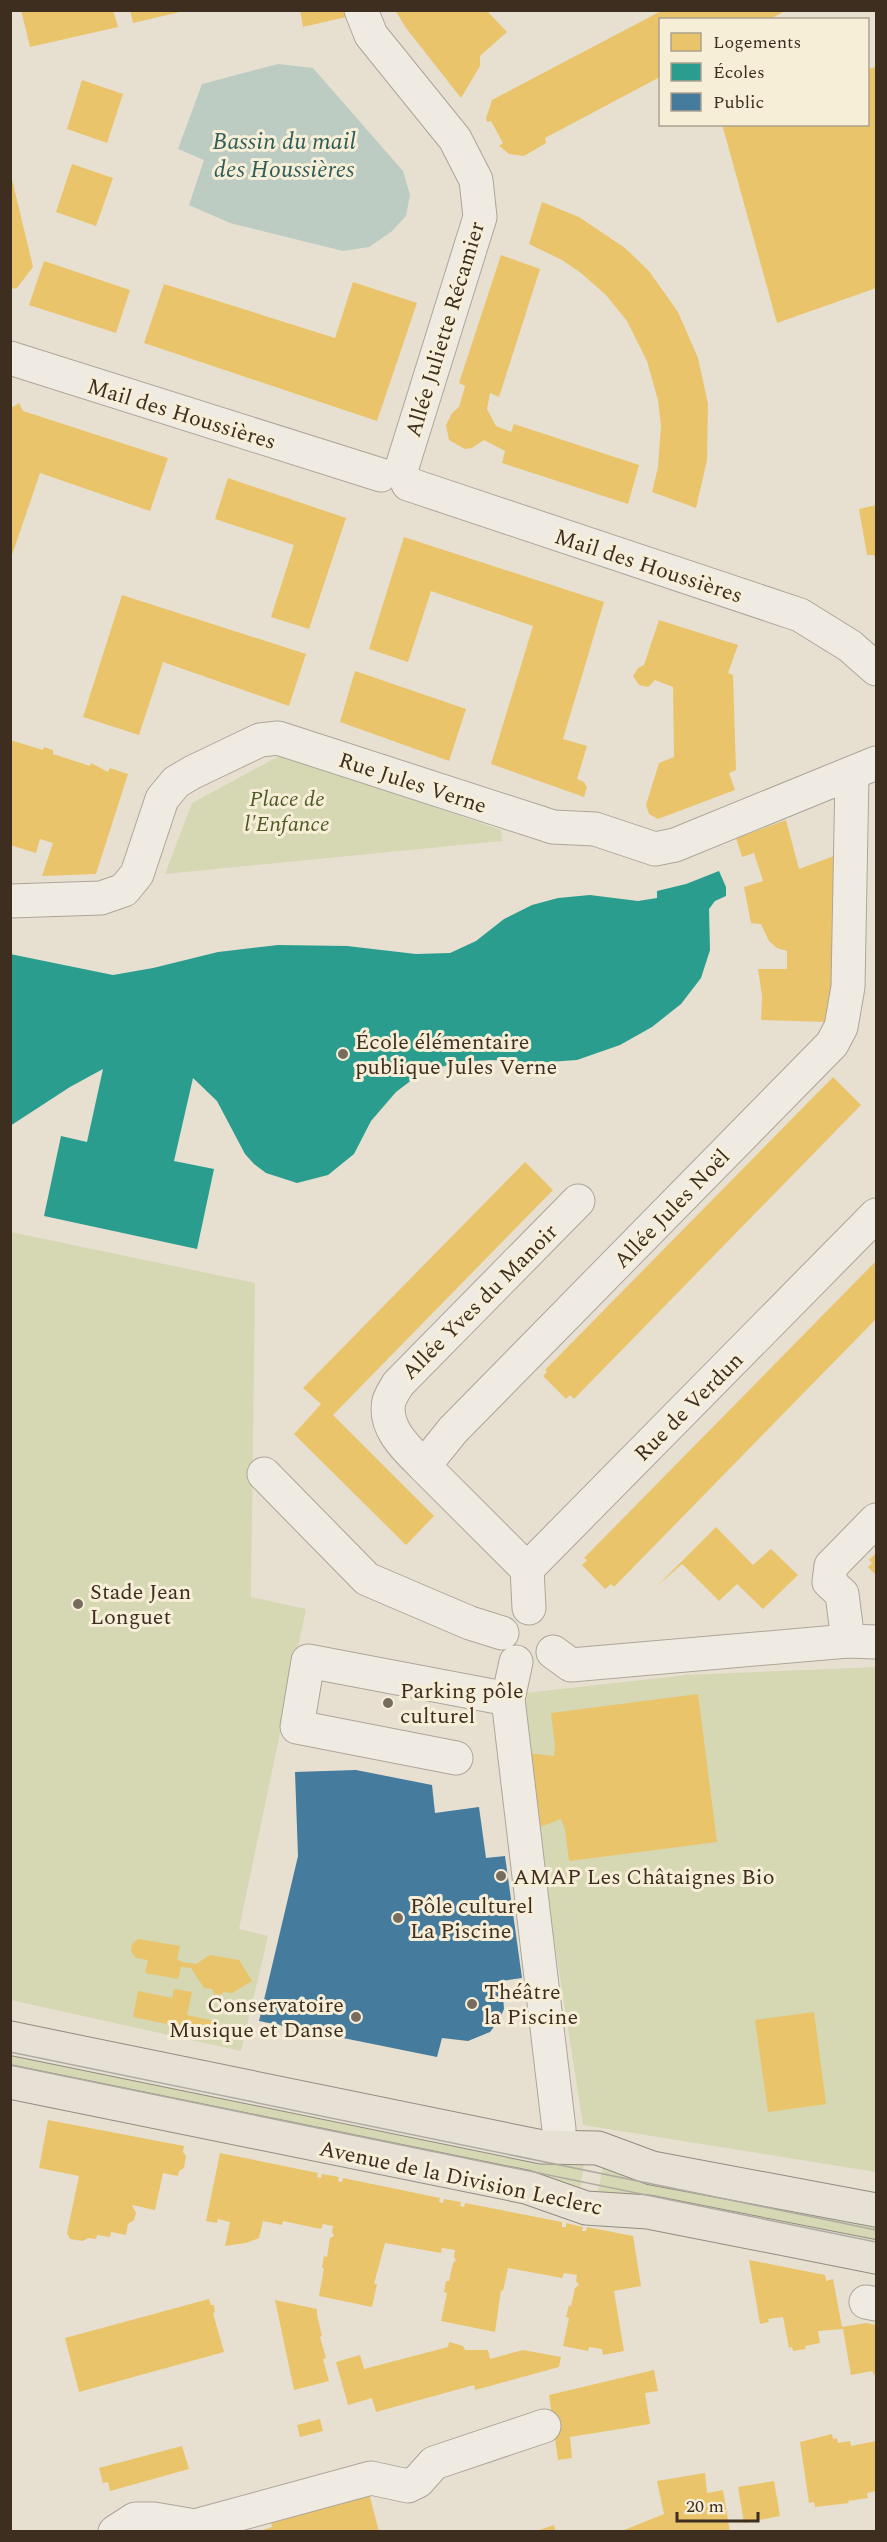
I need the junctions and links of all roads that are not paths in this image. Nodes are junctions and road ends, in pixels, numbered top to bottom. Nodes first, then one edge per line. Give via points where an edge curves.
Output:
1 (366, 23) edge
2 (13, 361) edge
3 (397, 475) junction
4 (876, 669) edge
5 (864, 768) edge
6 (10, 901) edge
7 (578, 1201) dead end
8 (876, 1215) edge
9 (424, 1466) junction
10 (264, 1474) dead end
11 (876, 1520) edge
12 (527, 1569) junction
13 (529, 1608) junction
14 (502, 1633) junction
15 (862, 1642) edge
16 (553, 1653) junction
17 (516, 1662) junction
18 (508, 1699) junction
19 (456, 1758) dead end
20 (10, 2038) edge
21 (10, 2082) edge
22 (557, 2147) junction
23 (876, 2210) edge
24 (876, 2257) edge
25 (544, 2426) dead end
26 (115, 2532) edge

1 - 3 street, Allée Juliette Récamier via 455,139 477,180 480,218
2 - 3 street, Mail des Houssières
3 - 4 street, Mail des Houssières via 800,615 850,646
5 - 6 street, Rue Jules Verne via 675,845 656,849 595,829 553,827 278,738 260,740 176,782 162,799 137,874 124,890 101,898
5 - 9 street, Allée Jules Noël via 848,987 841,1027 832,1044 453,1430
7 - 9 street, Allée Yves du Manoir via 398,1384 389,1401 390,1423 401,1444
8 - 12 street, Rue de Verdun
9 - 12 street
10 - 14 street via 367,1579
11 - 15 street via 831,1566 829,1582 842,1594
12 - 13 street
13 - 14 street via 513,1614
13 - 16 street via 552,1619 558,1636
14 - 17 street via 504,1646
15 - 16 street via 571,1665
16 - 17 street via 540,1662
17 - 18 street
18 - 19 street via 308,1661 297,1726
18 - 22 street via 559,2129
20 - 22 main road, Avenue de la Division Leclerc
21 - 24 main road, Avenue de la Division Leclerc via 526,2187 586,2208 648,2212
22 - 23 main road, Avenue de la Division Leclerc via 598,2148 652,2168
25 - 26 street via 434,2463 408,2486 371,2478 195,2526 135,2519

